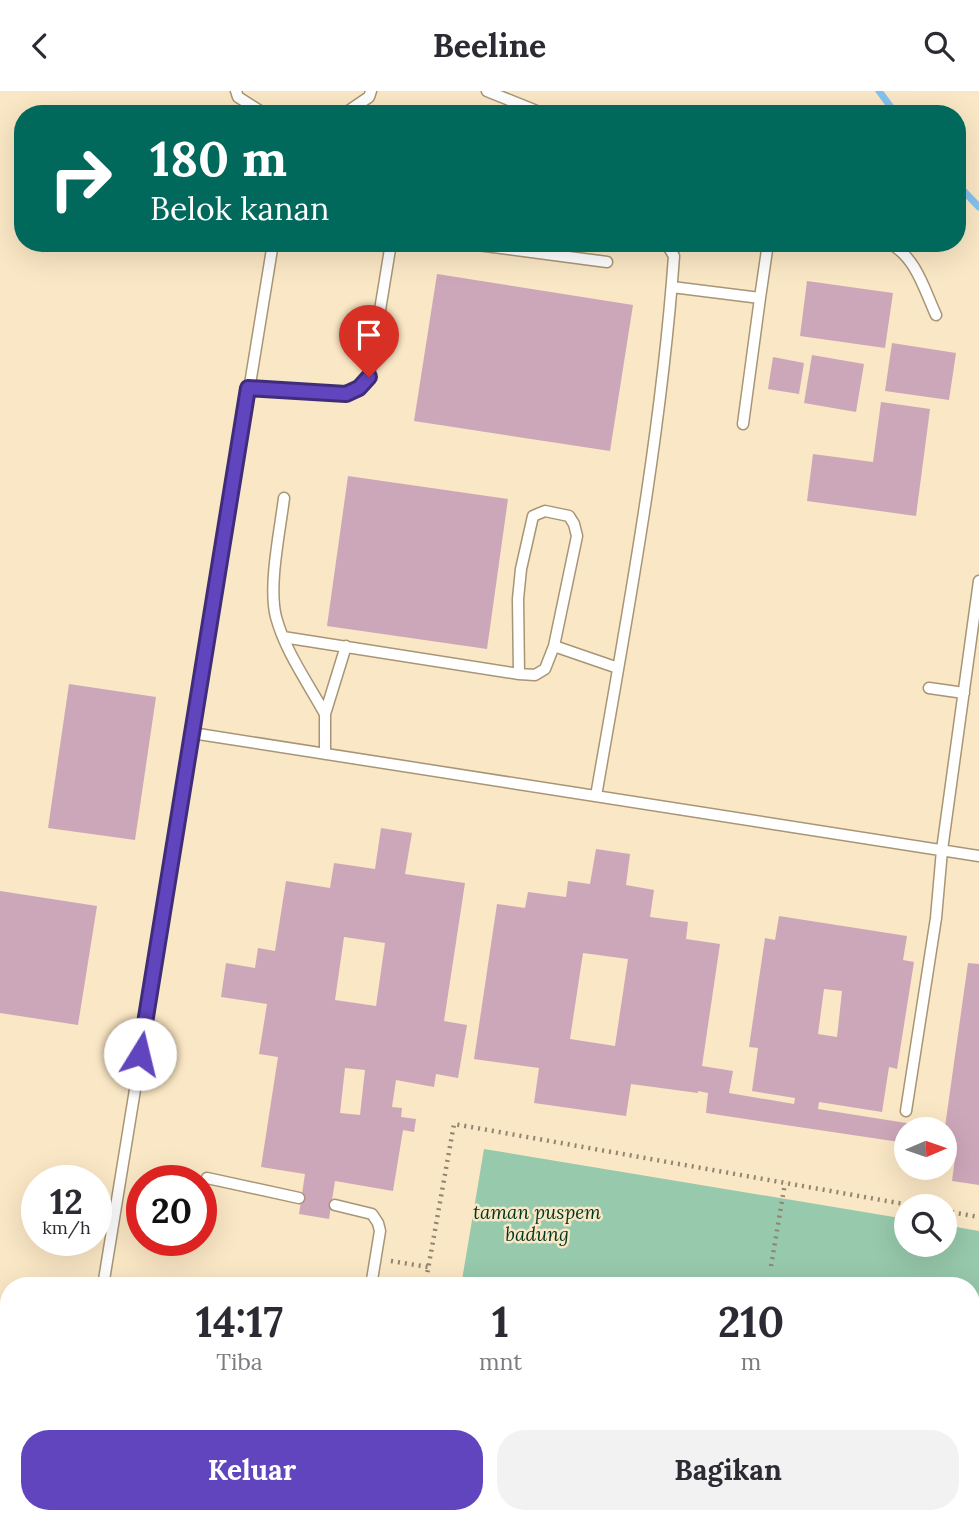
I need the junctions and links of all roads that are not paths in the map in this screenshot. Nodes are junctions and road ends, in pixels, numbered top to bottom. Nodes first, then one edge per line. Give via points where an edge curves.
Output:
1 (236, 91) edge
2 (371, 91) edge
3 (487, 91) edge
4 (251, 105) edge
5 (357, 105) edge
6 (522, 105) edge
7 (271, 252) edge
8 (390, 252) edge
9 (531, 252) edge
10 (672, 252) edge
11 (767, 252) edge
12 (904, 252) edge
13 (607, 262) dead end
14 (672, 286) junction
15 (760, 298) junction
16 (936, 315) dead end
17 (248, 388) junction
18 (743, 424) dead end
19 (284, 498) dead end
20 (979, 581) edge
21 (283, 637) junction
22 (346, 646) junction
23 (554, 646) junction
24 (618, 668) junction
25 (519, 674) junction
26 (929, 688) dead end
27 (964, 693) junction
28 (325, 714) junction
29 (192, 733) junction
30 (325, 754) junction
31 (596, 796) junction
32 (942, 850) junction
33 (979, 856) edge
34 (906, 1111) dead end
35 (217, 1180) edge
36 (299, 1198) dead end
37 (335, 1205) dead end
38 (104, 1277) edge
39 (372, 1277) edge

1 - 4 lane
2 - 5 lane
3 - 6 lane
7 - 17 lane
8 - 17 lane via 369,377 359,388 346,394
9 - 13 lane
10 - 14 lane
11 - 15 lane
12 - 16 lane
14 - 15 lane
14 - 24 lane
15 - 18 lane
17 - 29 lane
19 - 21 lane via 273,596
20 - 27 lane
21 - 22 lane
21 - 28 lane
22 - 25 lane
22 - 28 lane
23 - 24 lane
23 - 25 lane via 543,672
23 - 25 lane via 577,536 569,516 545,511 533,516 521,569
24 - 31 lane
26 - 27 lane
27 - 32 lane
28 - 30 lane
29 - 30 lane
29 - 38 lane
30 - 31 lane
31 - 32 lane
32 - 33 lane
32 - 34 lane
35 - 36 lane
37 - 39 lane via 372,1214 379,1223

